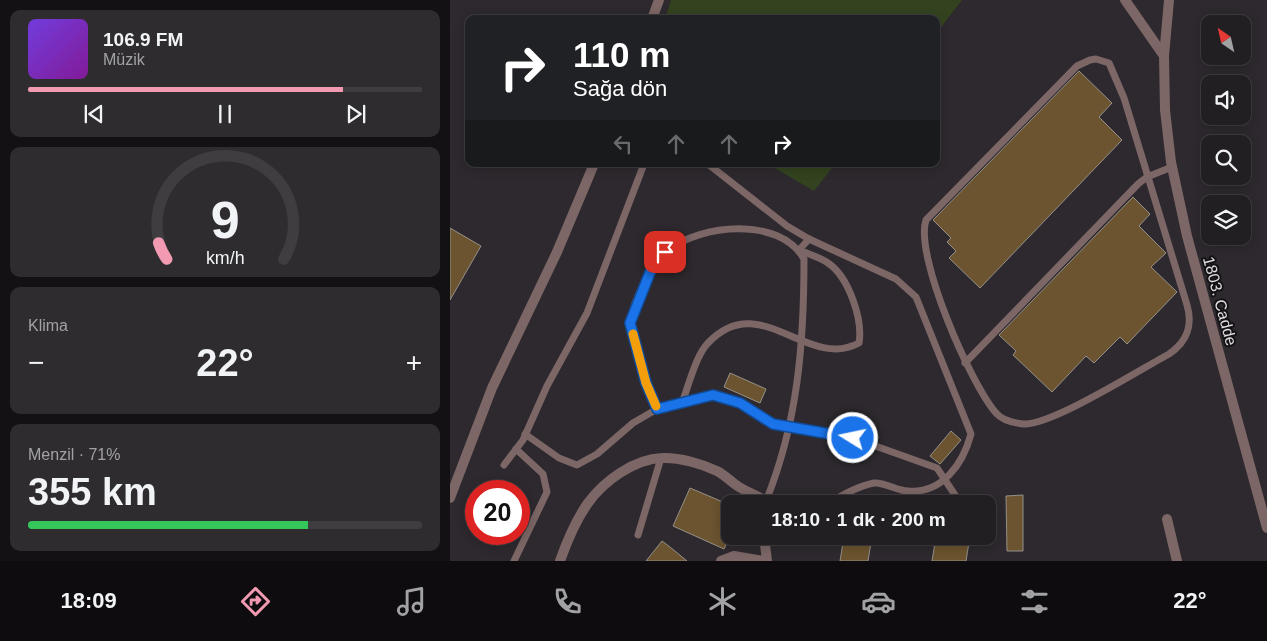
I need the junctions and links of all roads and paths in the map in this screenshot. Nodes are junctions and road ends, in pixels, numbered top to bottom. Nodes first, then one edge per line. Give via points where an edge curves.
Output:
1 (660, 0) edge
2 (1125, 0) edge
3 (1169, 0) edge
4 (654, 15) edge
5 (1164, 56) junction
6 (1172, 166) junction
7 (593, 167) edge
8 (643, 167) edge
9 (712, 167) edge
10 (1147, 177) junction
11 (809, 239) junction
12 (799, 250) junction
13 (802, 342) junction
14 (965, 363) junction
15 (682, 403) junction
16 (657, 409) junction
17 (790, 426) junction
18 (526, 434) junction
19 (516, 449) junction
20 (662, 458) junction
21 (504, 465) dead end
22 (946, 480) junction
23 (1267, 481) edge
24 (1256, 487) junction
25 (754, 495) edge
26 (768, 495) edge
27 (842, 495) edge
28 (955, 495) edge
29 (450, 498) edge
30 (1167, 518) dead end
31 (1267, 528) edge
32 (638, 535) dead end
33 (765, 545) edge
34 (514, 561) edge
35 (560, 561) edge
36 (721, 561) edge
37 (763, 561) edge
38 (767, 561) edge
39 (1177, 561) edge

1 - 4 street
2 - 5 street
3 - 5 street, 1803. Cadde
5 - 6 street, 1803. Cadde via 1165,110
6 - 10 lane
6 - 24 street, 1803. Cadde via 1190,245
7 - 29 street via 557,252 492,388
8 - 18 lane via 587,313 547,386
9 - 11 lane via 787,226
10 - 14 lane
10 - 14 lane via 1190,313 1189,329 1176,349 1076,406 1034,424 1008,420 996,413
10 - 14 lane via 1124,98 1110,63 1096,59 1083,62 926,220 924,237 933,276
11 - 12 lane
11 - 22 lane via 896,279 916,297 971,434 968,447
12 - 13 lane via 804,259
12 - 13 lane via 829,263 845,283 856,307 861,330 859,344 849,349
12 - 16 lane via 785,239 753,229 714,230 683,241 665,252 651,270 630,323 646,383
13 - 15 lane via 763,324 747,323 727,329 707,343
13 - 17 lane
15 - 16 lane
15 - 17 lane via 713,395 740,403 773,424
16 - 18 lane via 577,465 559,458
17 - 22 lane via 853,438 903,455 938,468
17 - 26 lane
18 - 19 lane
19 - 21 lane
19 - 34 lane via 543,474 547,492
20 - 25 street via 695,463 718,472
20 - 32 lane
20 - 35 street via 623,471 604,485 588,503
22 - 27 lane via 929,490 908,491 876,483
22 - 28 lane
23 - 24 street
24 - 31 street, 1803. Cadde
30 - 39 street
33 - 38 street
36 - 37 street via 734,556

